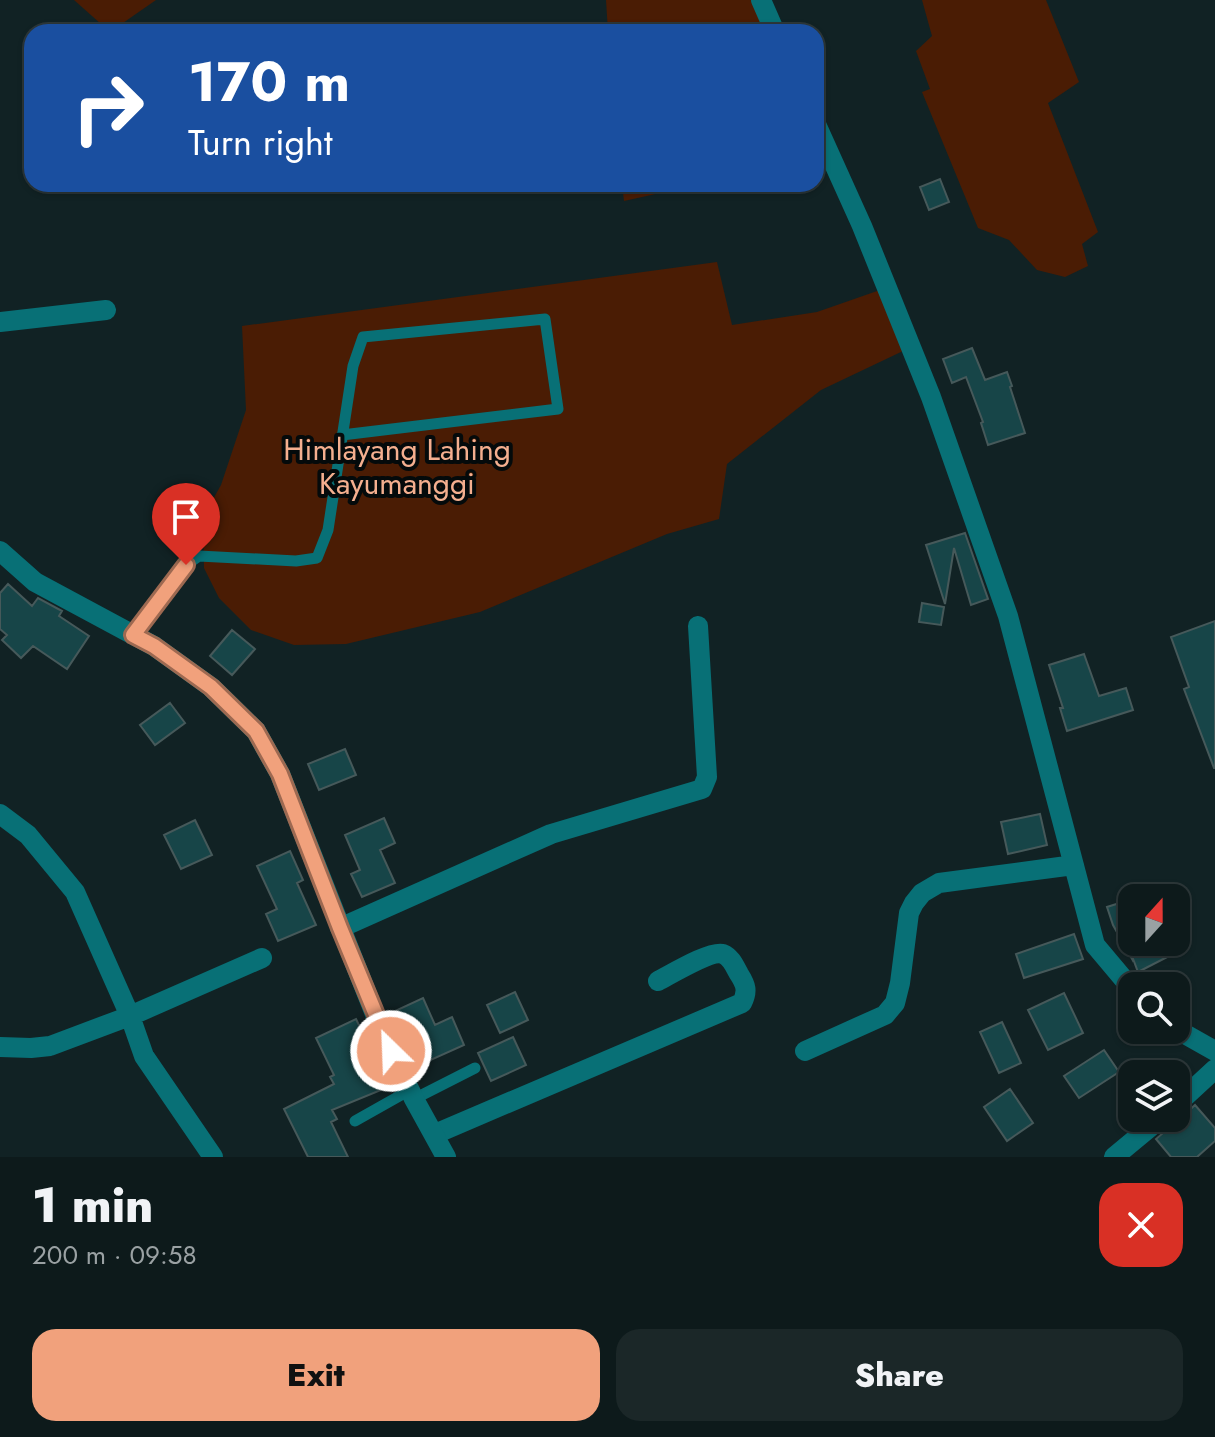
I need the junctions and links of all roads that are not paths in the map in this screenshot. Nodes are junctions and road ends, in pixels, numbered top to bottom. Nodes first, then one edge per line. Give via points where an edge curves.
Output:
1 (761, 0) edge
2 (772, 24) edge
3 (824, 142) edge
4 (106, 310) dead end
5 (0, 322) edge
6 (342, 435) junction
7 (0, 551) edge
8 (698, 626) dead end
9 (133, 635) junction
10 (0, 814) edge
11 (1074, 865) junction
12 (340, 928) junction
13 (262, 958) dead end
14 (1118, 972) edge
15 (658, 981) dead end
16 (130, 1016) junction
17 (1190, 1037) edge
18 (0, 1047) edge
19 (805, 1051) dead end
20 (1215, 1051) edge
21 (475, 1068) dead end
22 (1215, 1069) edge
23 (1190, 1092) edge
24 (412, 1094) junction
25 (355, 1121) dead end
26 (1144, 1132) edge
27 (435, 1134) junction
28 (213, 1157) edge
29 (446, 1157) edge
30 (1114, 1157) edge

1 - 2 street
3 - 11 street via 931,397 1008,616
4 - 5 street
6 - 6 lane via 558,409 545,319 363,337
6 - 9 lane via 328,530 317,558 199,556 186,565
7 - 9 street via 35,582
8 - 12 street via 707,777 702,789 551,834
9 - 12 street via 211,687 256,731 280,774
10 - 16 street via 28,835 75,892
11 - 14 street via 1095,945
11 - 19 street via 939,883 922,893 909,913 895,1003 885,1015
12 - 24 street
13 - 16 street
15 - 27 street via 722,954 746,985 746,995 742,1003
16 - 18 street via 50,1046
16 - 28 street via 144,1056
17 - 20 street
21 - 24 lane
22 - 23 street
24 - 25 lane
24 - 27 street
26 - 30 street
27 - 29 street

